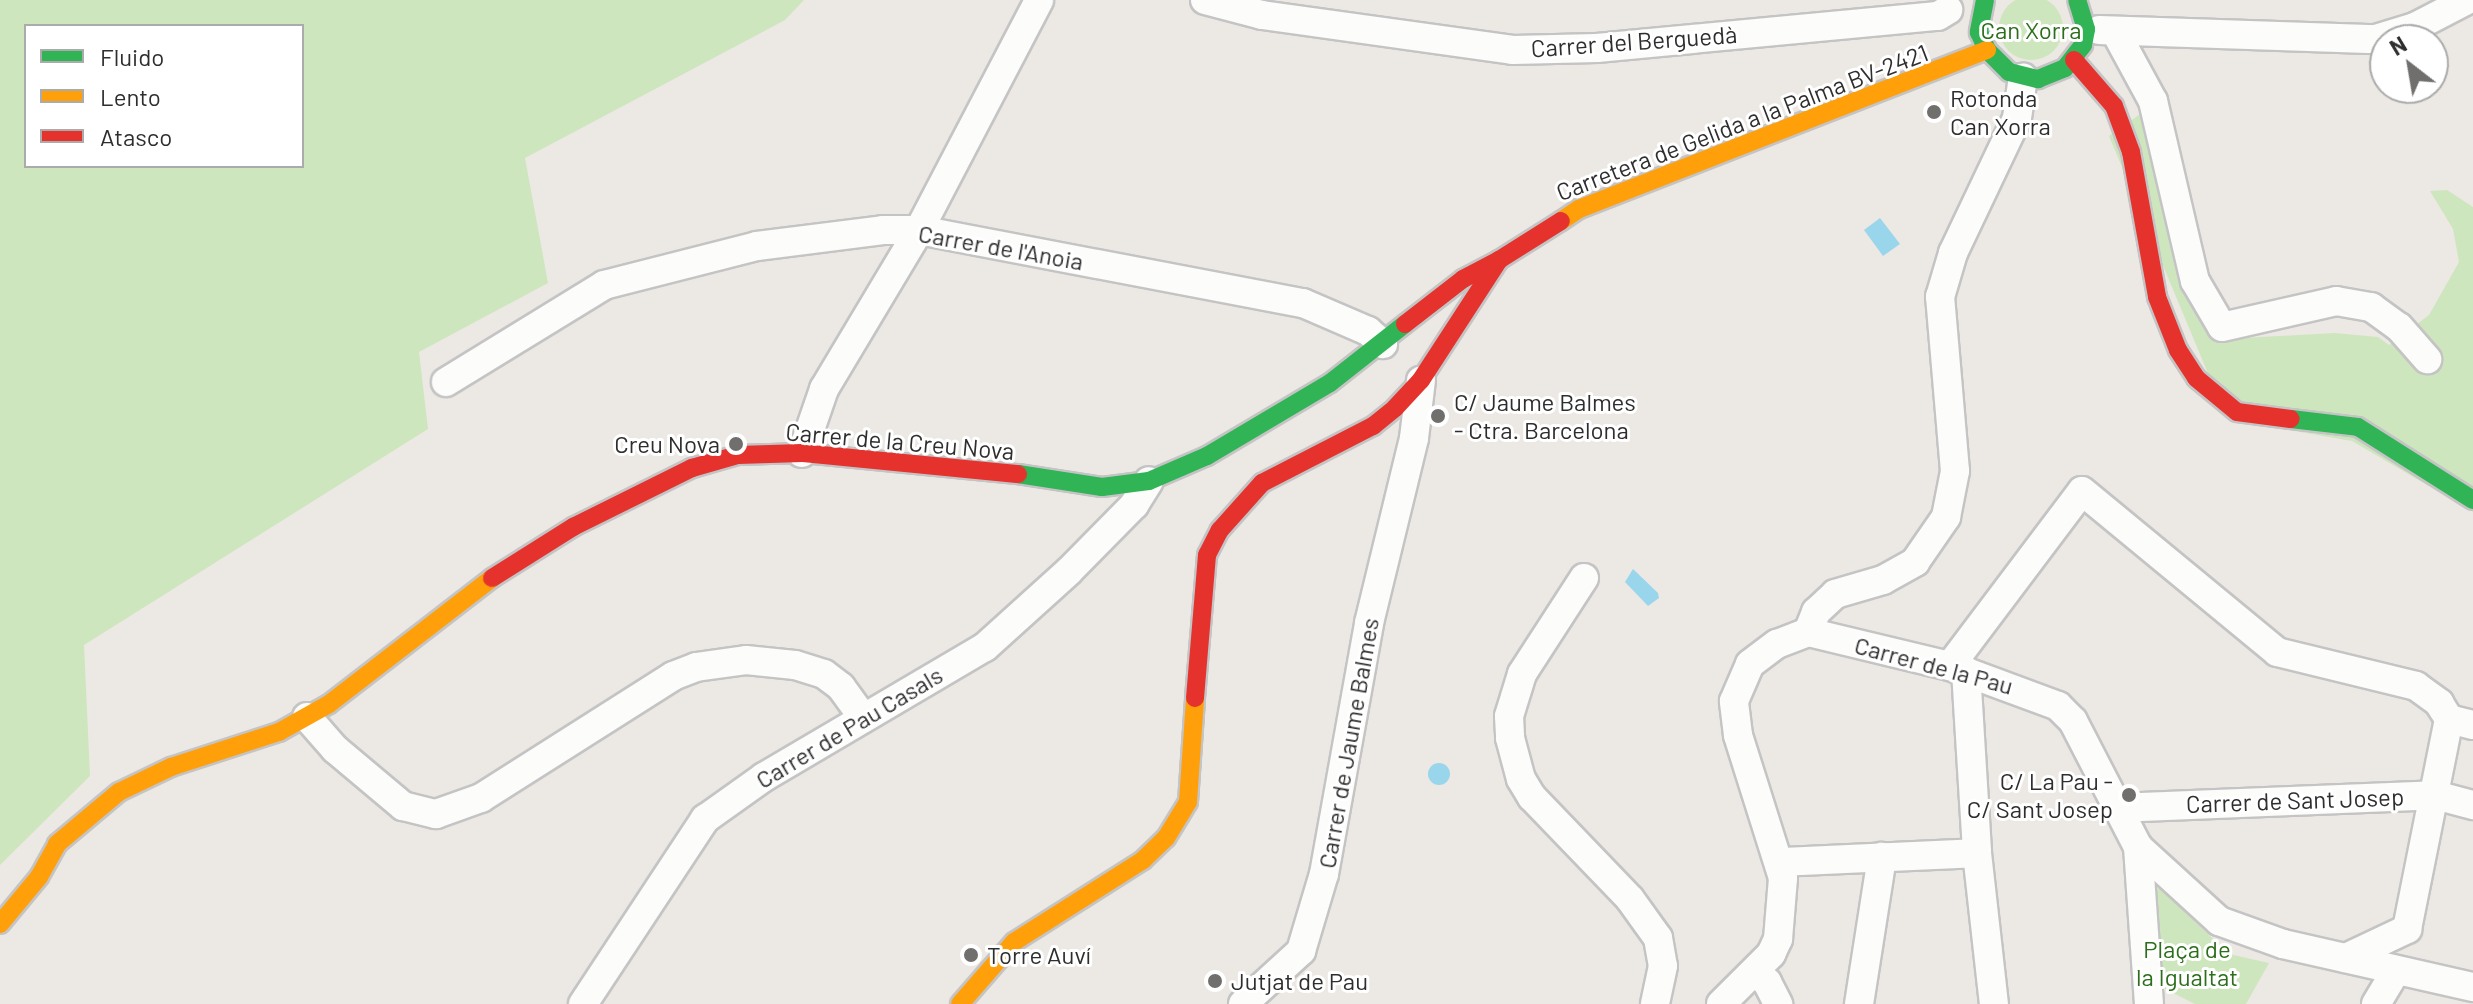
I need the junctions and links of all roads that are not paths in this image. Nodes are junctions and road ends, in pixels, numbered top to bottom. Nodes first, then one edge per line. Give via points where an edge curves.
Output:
1 (1039, 0) edge
2 (1205, 0) edge
3 (2077, 0) edge
4 (2467, 0) edge
5 (1934, 6) edge
6 (1982, 7) edge
7 (2086, 29) junction
8 (2115, 31) junction
9 (1987, 50) junction
10 (2074, 60) junction
11 (2023, 77) junction
12 (919, 230) junction
13 (1499, 260) junction
14 (1383, 344) junction
15 (2427, 359) dead end
16 (1421, 380) junction
17 (446, 382) dead end
18 (1373, 426) junction
19 (802, 453) junction
20 (1406, 457) junction
21 (1149, 481) junction
22 (2473, 500) edge
23 (1584, 578) dead end
24 (1808, 632) junction
25 (1958, 668) junction
26 (307, 717) junction
27 (863, 717) junction
28 (2461, 722) edge
29 (2435, 795) junction
30 (2473, 805) edge
31 (2116, 808) junction
32 (2138, 847) junction
33 (1977, 853) junction
34 (1882, 857) junction
35 (1781, 862) junction
36 (0, 924) edge
37 (2346, 958) junction
38 (2398, 972) junction
39 (1757, 974) junction
40 (2473, 987) edge
41 (1738, 1000) edge
42 (583, 1004) edge
43 (960, 1004) edge
44 (1243, 1004) edge
45 (1655, 1004) edge
46 (1778, 1004) edge
47 (1859, 1004) edge
48 (1994, 1004) edge
49 (2149, 1004) edge
50 (2376, 1004) edge
51 (2398, 1004) edge

1 - 12 street
2 - 5 street, Carrer del Berguedà via 1262,15 1513,50 1597,48
3 - 7 street
4 - 8 street via 2415,27 2376,39
5 - 6 street, Carrer del Berguedà
6 - 9 street
7 - 8 street
7 - 10 street
8 - 15 street via 2153,101 2195,281 2222,327 2336,301 2371,307 2399,327
9 - 11 street via 2009,72
9 - 13 street, Carretera de Gelida a la Palma BV-2421 via 1579,209
10 - 11 street via 2052,76
10 - 22 street via 2104,90 2119,118 2131,152 2157,297 2178,350 2196,378 2237,412 2358,427
11 - 24 street via 2017,118 1953,253 1940,297 1955,471 1946,517 1915,562 1883,580 1835,594 1816,612
12 - 14 street, Carrer de l'Anoia via 1303,303 1368,331
12 - 17 street, Carrer de l'Anoia via 757,246 604,285
12 - 19 street via 824,389
13 - 14 street, Carrer de la Creu Nova via 1463,279
13 - 16 street, Carretera de Gelida a la Palma BV-2421
14 - 21 street, Carrer de la Creu Nova via 1266,424
16 - 18 street, Carretera de Gelida a la Palma BV-2421
16 - 20 street, Carrer de Jaume Balmes via 1414,438
18 - 20 street via 1391,434
18 - 43 street, Carretera de Gelida a la Palma BV-2421 via 1262,483 1238,505 1207,555 1188,802 1166,838 1143,860 1066,904 1014,942
19 - 21 street, Carrer de la Creu Nova via 994,470 1102,487
19 - 26 street, Carrer de la Creu Nova via 714,461 573,527 422,626 375,670
20 - 44 street, Carrer de Jaume Balmes via 1369,623 1321,887 1301,951
21 - 27 street, Carrer de Pau Casals via 1134,505 1014,624 985,647
23 - 45 street via 1522,674 1509,716 1512,748 1532,797 1630,899 1658,938 1663,966
24 - 25 street, Carrer de la Pau
24 - 35 street via 1777,644 1750,664 1734,701 1738,735
25 - 28 street via 2082,491 2277,652 2416,686
25 - 31 street, Carrer de la Pau via 2058,706 2073,721
25 - 33 street
26 - 27 street via 345,758 403,806 436,814 454,812 481,798 696,667 746,660 795,665 824,674
26 - 36 street, Carrer de la Creu Nova via 119,792 57,844 39,877
27 - 42 street, Carrer de Pau Casals via 705,819
28 - 29 street
29 - 30 street, Carrer de Sant Josep
29 - 31 street, Carrer de Sant Josep
29 - 37 street via 2407,929
31 - 32 street, Carrer de la Pau
32 - 37 street, Carrer de la Pau via 2219,921
32 - 49 street
33 - 34 street
33 - 48 street
34 - 35 street
34 - 47 street
35 - 39 street via 1778,939
37 - 38 street, Carrer de la Pau
38 - 40 street, Carrer de la Pau
38 - 50 street
38 - 51 street
39 - 41 street
39 - 46 street

